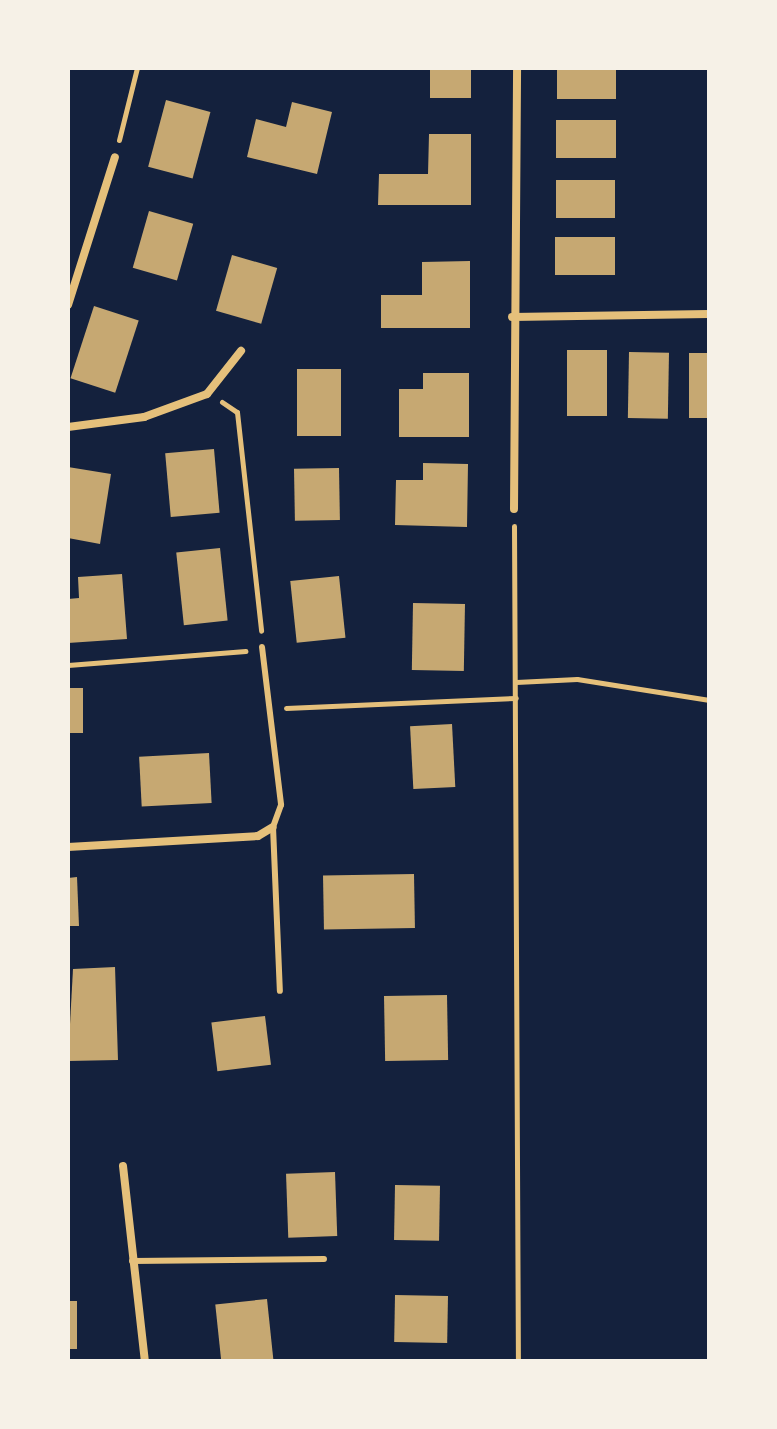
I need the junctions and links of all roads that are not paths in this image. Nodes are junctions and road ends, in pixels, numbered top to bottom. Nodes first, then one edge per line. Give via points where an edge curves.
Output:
1 (517, 68) edge
2 (115, 157) road end
3 (68, 305) edge
4 (709, 314) edge
5 (512, 317) junction
6 (241, 351) dead end
7 (68, 427) edge
8 (514, 509) road end
9 (262, 647) road end
10 (273, 827) junction
11 (68, 847) edge
12 (280, 991) dead end
13 (123, 1166) dead end
14 (324, 1259) dead end
15 (131, 1261) junction
16 (145, 1361) edge

1 - 5 street
2 - 3 street
4 - 5 street
5 - 8 street
6 - 7 street via 207,394 144,417
9 - 10 lane via 281,805
10 - 11 street via 258,836
10 - 12 lane
13 - 15 street
14 - 15 lane
15 - 16 street

